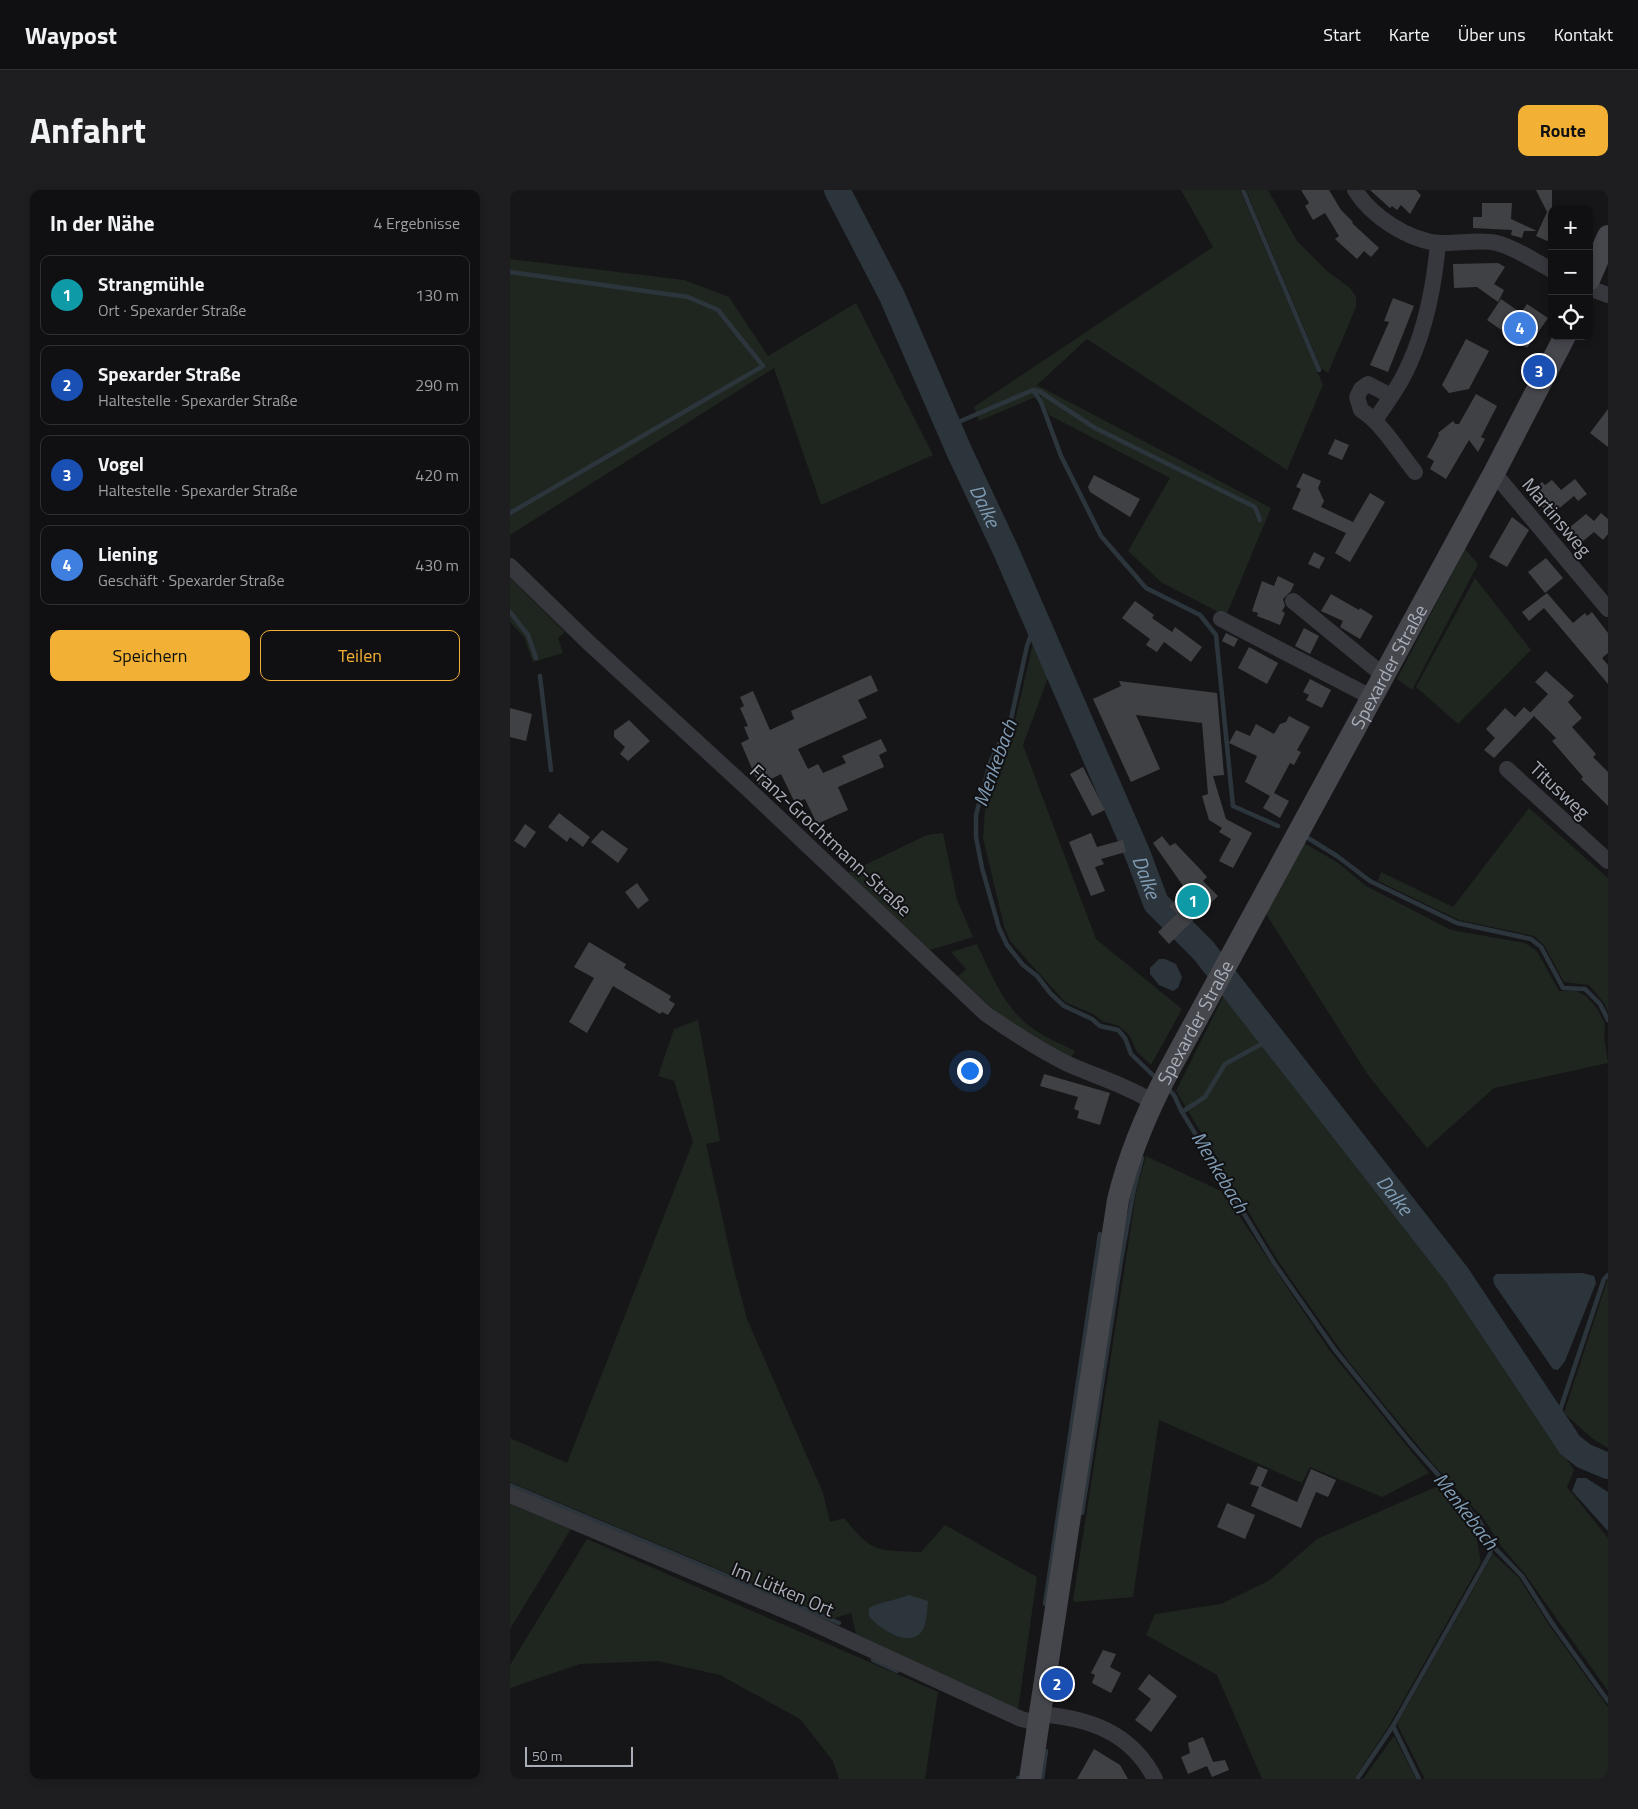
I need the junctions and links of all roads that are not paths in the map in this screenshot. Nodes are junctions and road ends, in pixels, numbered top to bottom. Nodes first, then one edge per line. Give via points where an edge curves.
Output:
1 (1355, 190) edge
2 (1608, 236) edge
3 (1438, 243) junction
4 (1548, 268) edge
5 (1593, 271) edge
6 (1593, 289) edge
7 (1608, 295) edge
8 (1564, 340) edge
9 (1391, 396) junction
10 (1376, 419) junction
11 (1415, 472) dead end
12 (1494, 473) junction
13 (510, 566) edge
14 (1293, 601) dead end
15 (1608, 610) edge
16 (1222, 619) dead end
17 (1383, 675) junction
18 (1371, 697) junction
19 (1507, 768) dead end
20 (1608, 861) edge
21 (1154, 1098) junction
22 (510, 1496) edge
23 (1039, 1719) junction
24 (1030, 1779) edge
25 (1155, 1779) edge

1 - 3 street via 1379,216 1397,228
2 - 5 main road
3 - 4 street via 1495,243 1510,247
3 - 9 street via 1432,291 1417,347
6 - 7 street
8 - 12 main road, Spexarder Straße
9 - 10 street
9 - 10 street via 1368,384 1361,389 1357,397 1361,410
10 - 11 street
12 - 15 street, Martinsweg
12 - 17 main road, Spexarder Straße
13 - 21 street, Franz-Grochtmann-Straße via 986,1014 1025,1041 1069,1064
14 - 17 street
16 - 18 street
17 - 18 main road, Spexarder Straße
18 - 21 main road, Spexarder Straße
19 - 20 street, Titusweg
21 - 23 main road, Spexarder Straße via 1131,1150 1118,1200
22 - 23 street, Im Lütken Ort via 798,1616 1021,1719
23 - 24 main road, Spexarder Straße
23 - 25 street, Im Lütken Ort via 1086,1721 1122,1738 1148,1765

